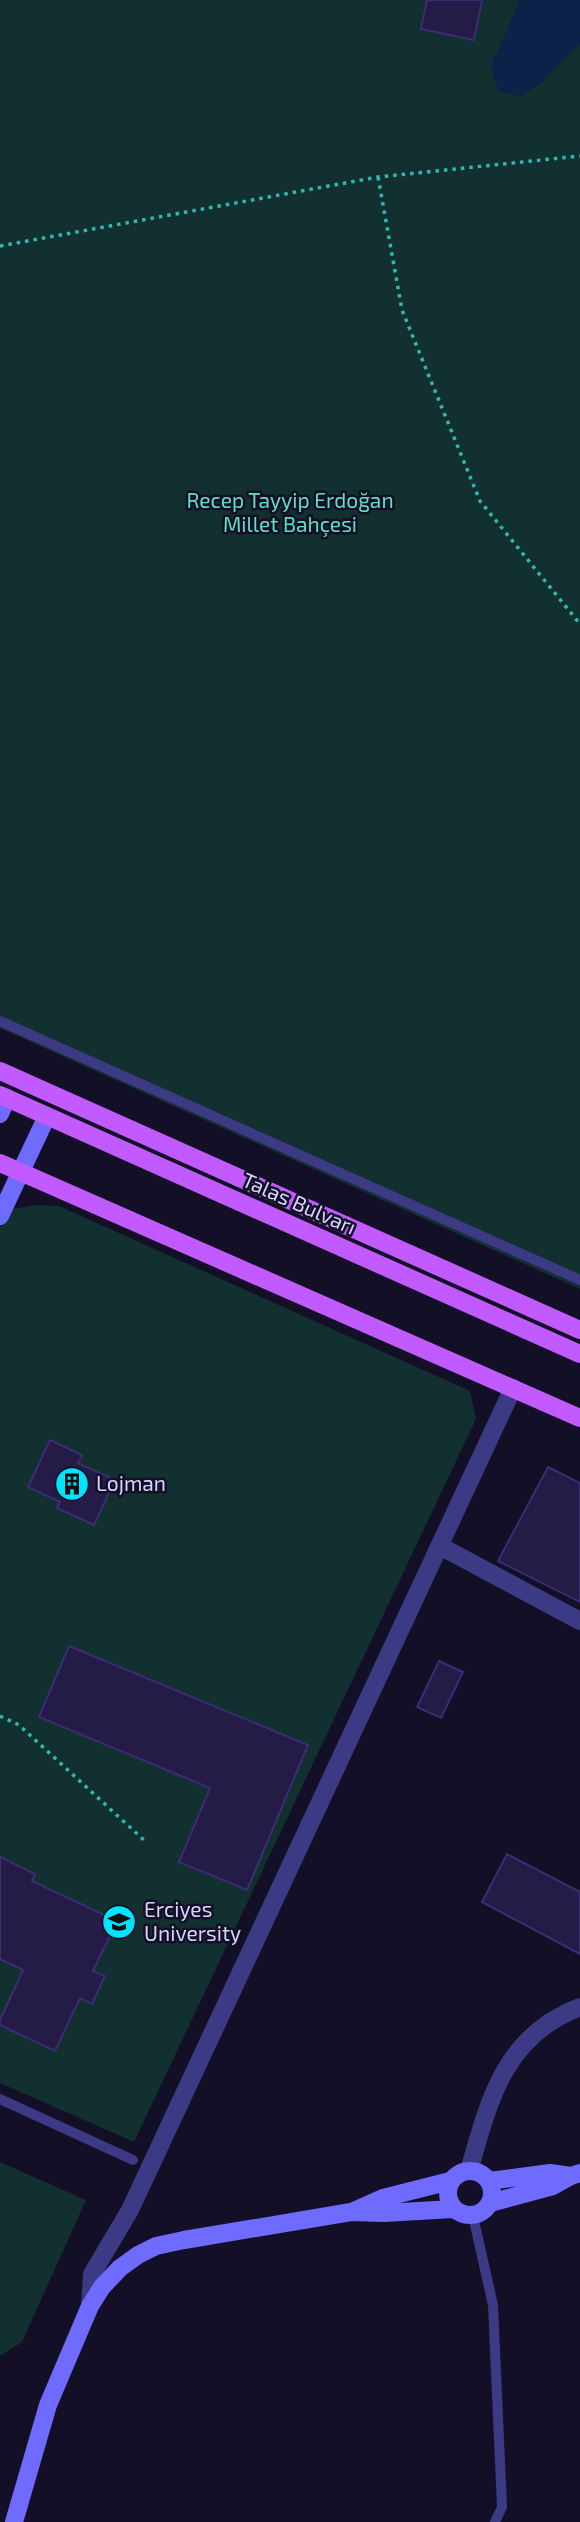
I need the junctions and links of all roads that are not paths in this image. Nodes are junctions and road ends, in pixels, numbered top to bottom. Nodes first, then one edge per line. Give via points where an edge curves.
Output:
1 (0, 1021) edge
2 (0, 1071) edge
3 (2, 1103) edge
4 (47, 1116) junction
5 (0, 1163) edge
6 (20, 1172) junction
7 (0, 1216) edge
8 (580, 1280) edge
9 (580, 1330) edge
10 (580, 1354) edge
11 (513, 1388) junction
12 (580, 1418) edge
13 (440, 1546) junction
14 (580, 1621) edge
15 (580, 2007) edge
16 (0, 2099) edge
17 (133, 2160) dead end
18 (469, 2171) junction
19 (575, 2175) edge
20 (450, 2181) junction
21 (489, 2181) junction
22 (490, 2203) junction
23 (453, 2208) junction
24 (351, 2212) junction
25 (473, 2216) junction
26 (90, 2306) junction
27 (13, 2522) edge
28 (495, 2522) edge

1 - 8 lane
2 - 9 main road
3 - 4 main road, Talas Bulvarı
4 - 6 street
4 - 10 main road, Talas Bulvarı
5 - 6 main road
6 - 7 street
6 - 11 main road
11 - 12 main road
11 - 13 street
13 - 14 street
13 - 26 street via 130,2210 92,2274
15 - 18 street via 548,2023 516,2052 493,2093
16 - 17 lane
18 - 20 street
18 - 21 street
19 - 21 street via 550,2173
19 - 22 street via 553,2186
20 - 23 street via 447,2195
20 - 24 street via 383,2198
21 - 22 street
22 - 25 street
23 - 24 street
23 - 25 street
24 - 26 street via 156,2246 120,2268
25 - 28 lane via 493,2305 502,2507
26 - 27 street via 48,2405

